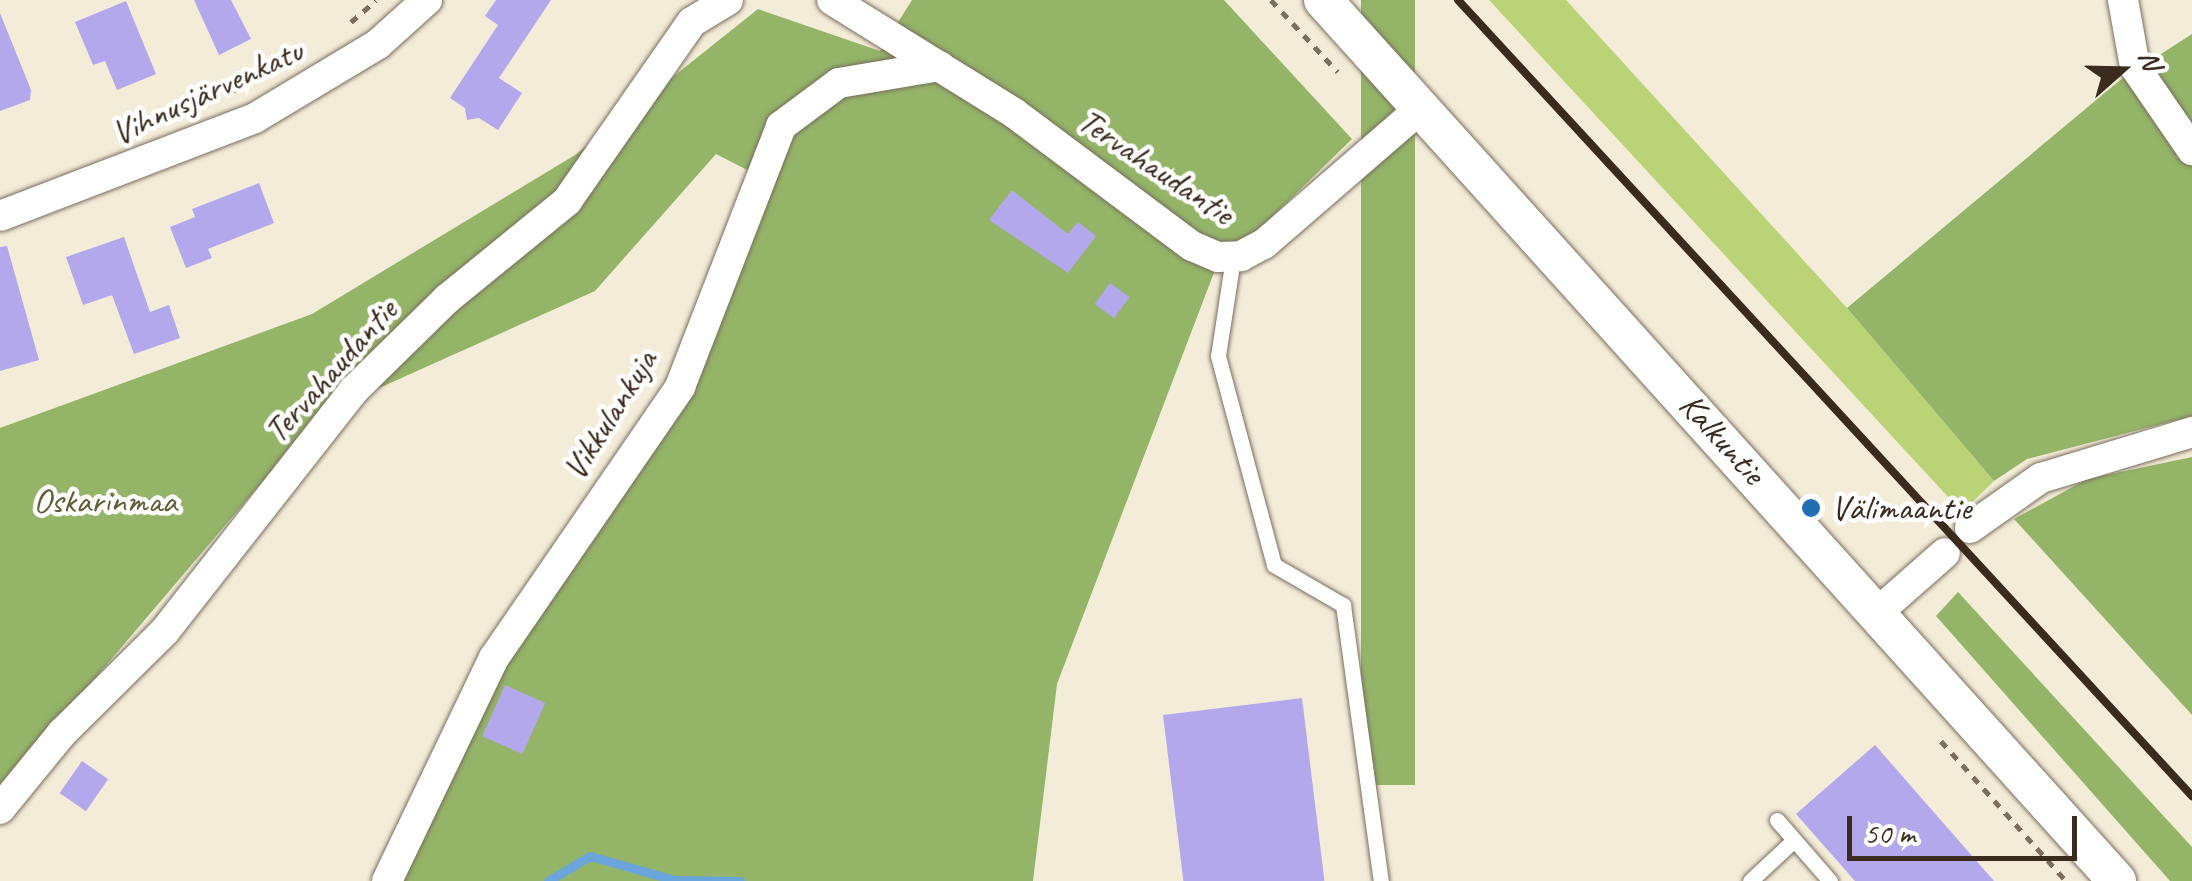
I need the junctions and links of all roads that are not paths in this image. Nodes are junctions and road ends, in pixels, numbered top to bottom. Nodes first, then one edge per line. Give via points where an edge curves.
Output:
1 (427, 0) edge
2 (728, 0) edge
3 (832, 0) edge
4 (1323, 0) edge
5 (2123, 0) edge
6 (940, 66) junction
7 (1422, 107) junction
8 (2192, 150) edge
9 (0, 216) edge
10 (1233, 258) junction
11 (2192, 432) edge
12 (1970, 528) dead end
13 (1945, 553) dead end
14 (1878, 612) junction
15 (0, 808) edge
16 (1777, 820) dead end
17 (1794, 840) junction
18 (388, 881) edge
19 (1380, 881) edge
20 (1750, 881) edge
21 (1830, 881) edge
22 (2118, 881) edge

1 - 9 street, Vihnusjärvenkatu via 378,44 256,118
2 - 15 street, Tervahaudantie via 692,22 568,201 448,299 353,392 165,631 62,734
3 - 6 street, Tervahaudantie
4 - 7 street, Kalkuntie
5 - 8 street via 2135,67
6 - 10 street, Tervahaudantie via 1192,246
6 - 18 street, Vikkulankuja via 839,83 781,126 680,387 494,658
7 - 10 street, Tervahaudantie via 1264,244
7 - 14 street, Kalkuntie
10 - 19 lane via 1218,356 1274,565 1343,606
11 - 12 street via 2041,478
13 - 14 street
14 - 22 street, Kalkuntie
16 - 17 lane
17 - 20 lane
17 - 21 lane

